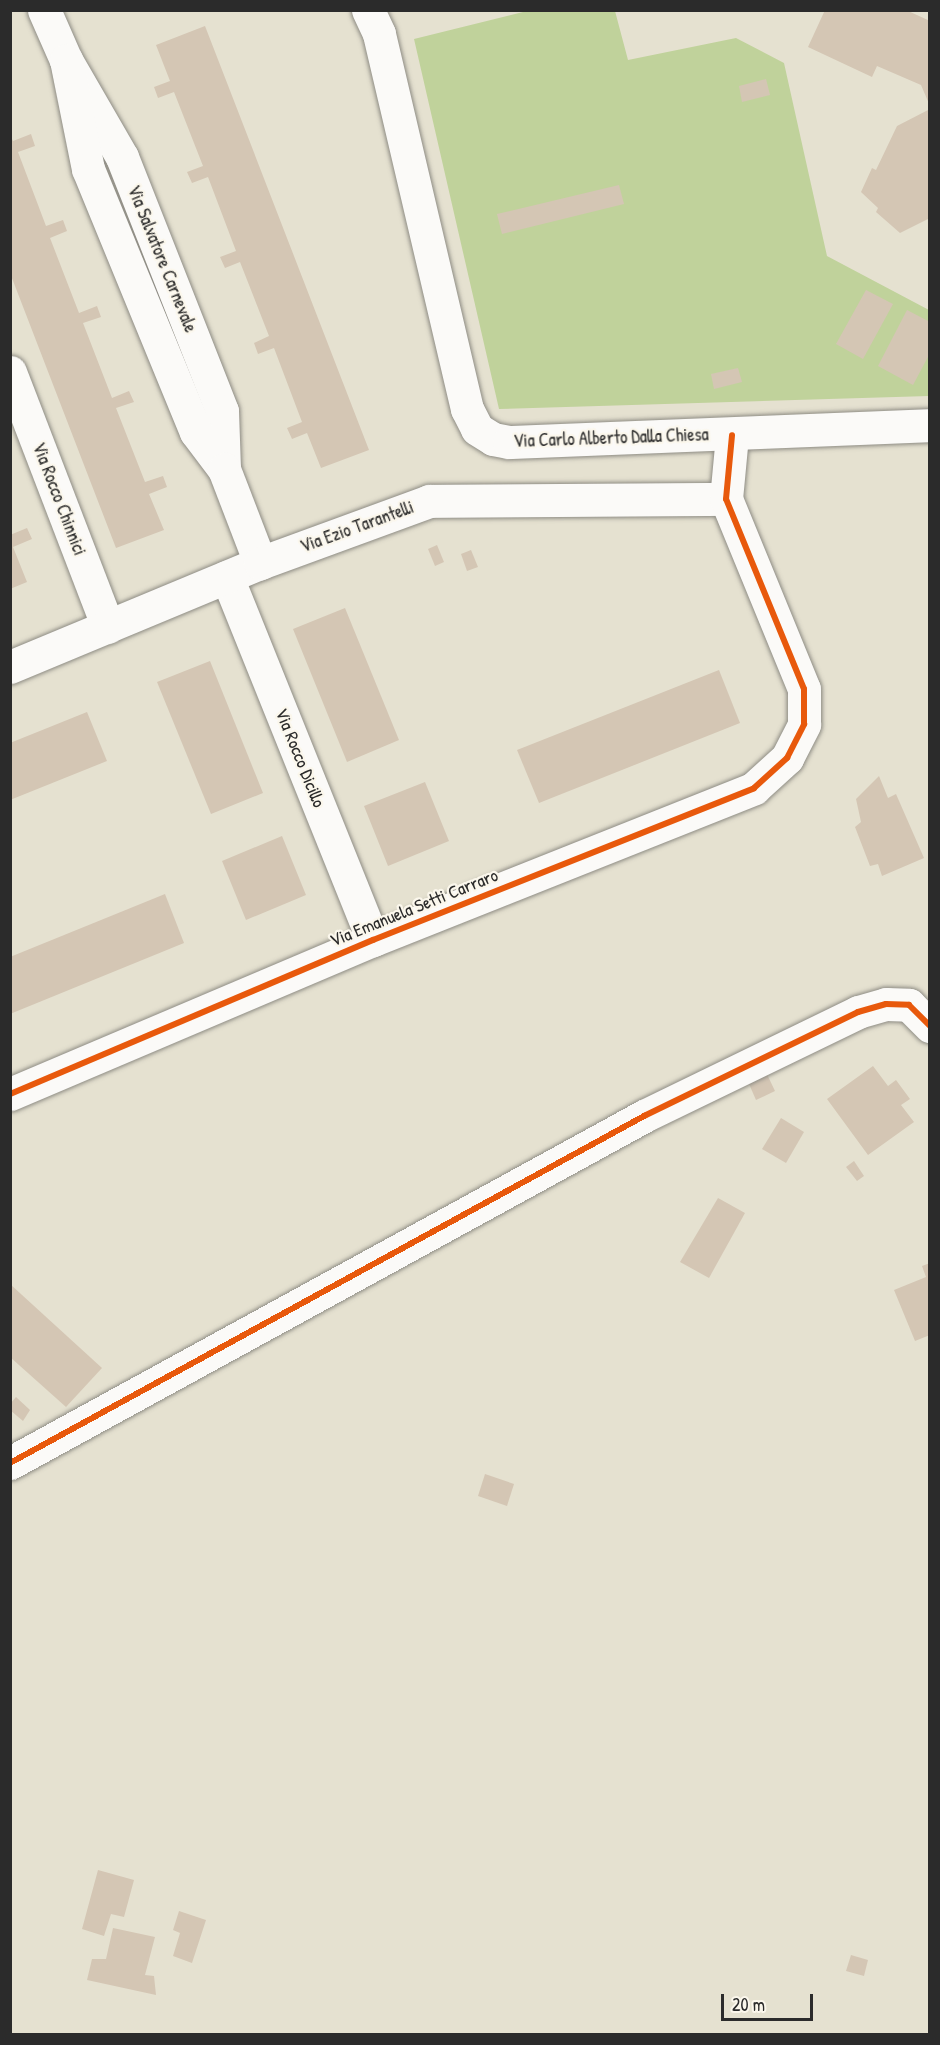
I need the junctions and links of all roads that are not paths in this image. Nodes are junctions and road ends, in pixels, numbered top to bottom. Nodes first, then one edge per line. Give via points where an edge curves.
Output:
1 (44, 10) edge
2 (368, 10) edge
3 (10, 372) edge
4 (930, 425) edge
5 (732, 435) junction
6 (726, 499) junction
7 (260, 563) junction
8 (227, 577) junction
9 (108, 627) junction
10 (10, 668) edge
11 (373, 940) junction
12 (930, 1026) edge
13 (10, 1094) edge
14 (10, 1462) edge

1 - 7 street, Via Salvatore Carnevale via 66,60 88,169 196,432 224,469
2 - 5 street, Via Carlo Alberto Dalla Chiesa via 379,34 467,409 477,429 493,439 509,442
3 - 9 street, Via Rocco Chinnici
4 - 5 street, Via Carlo Alberto Dalla Chiesa
5 - 6 street
6 - 7 street, Via Ezio Tarantelli via 429,501
6 - 11 street, Via Emanuela Setti Carraro via 804,689 804,724 787,758 754,788
7 - 8 street, Via Ezio Tarantelli
8 - 9 street, Via Ezio Tarantelli
8 - 11 street, Via Rocco Dicillo
9 - 10 street, Via Ezio Tarantelli
11 - 13 street, Via Emanuela Setti Carraro
12 - 14 street via 909,1005 886,1004 858,1012 644,1116

